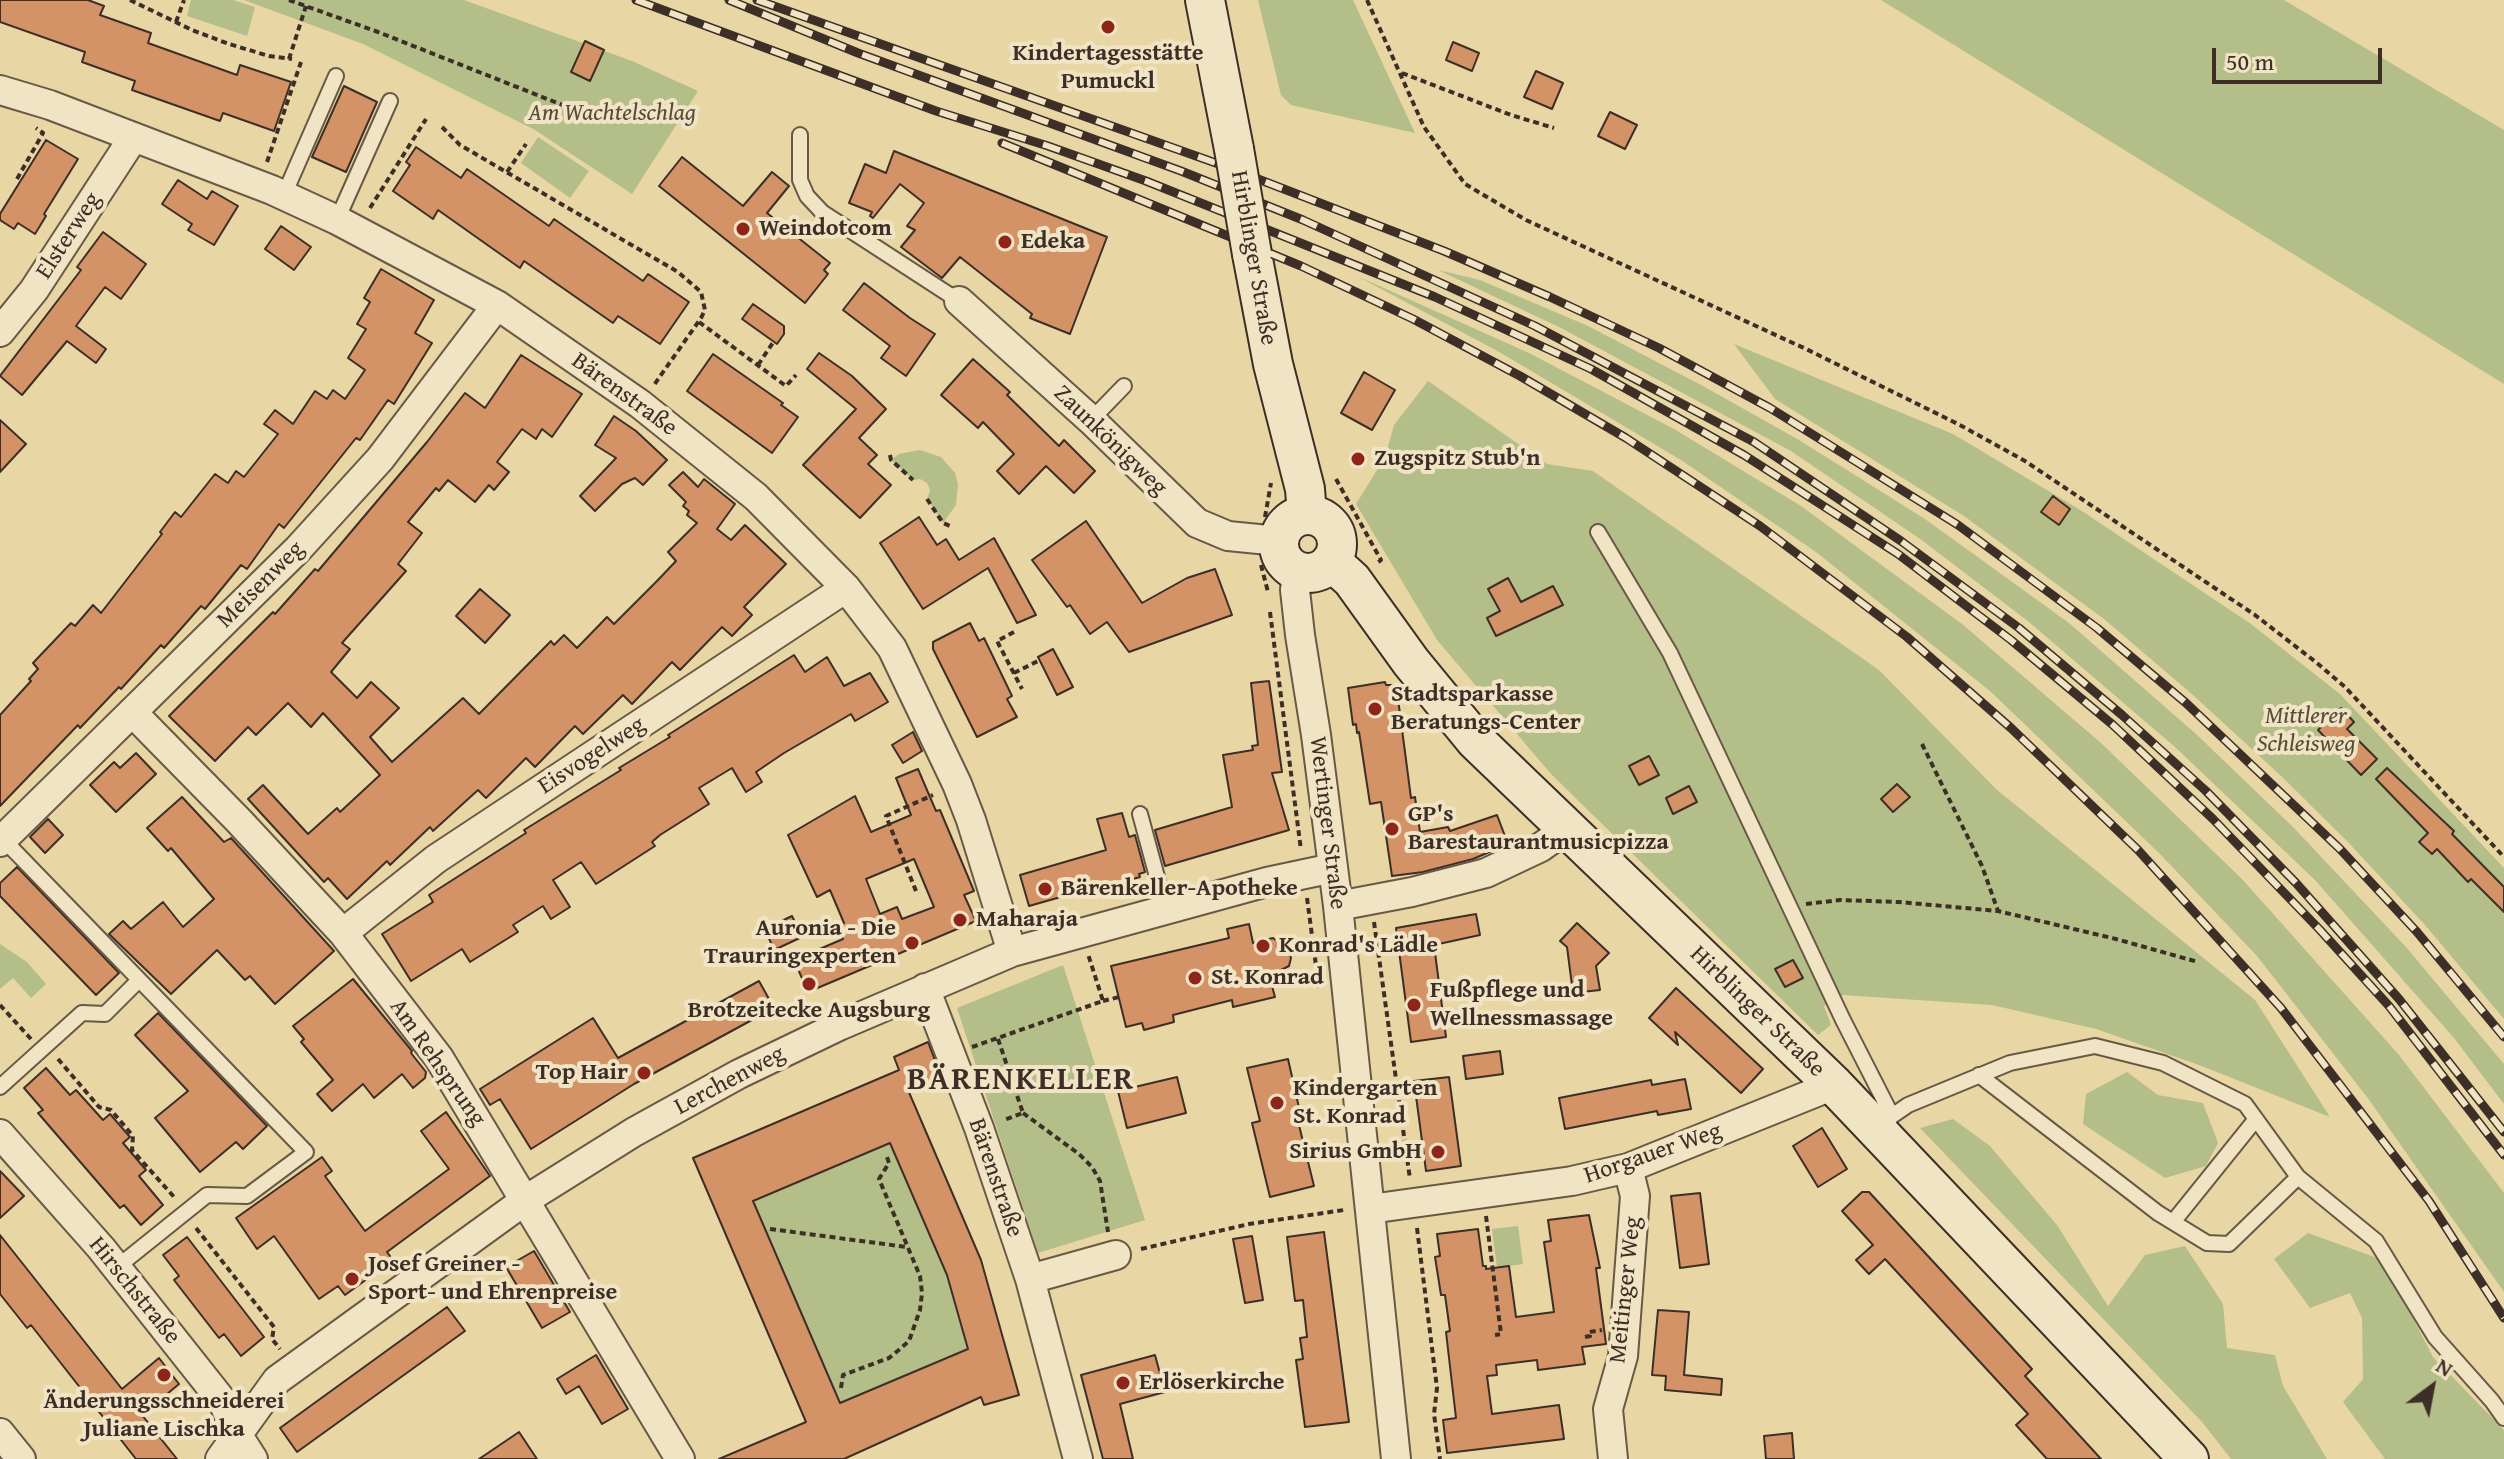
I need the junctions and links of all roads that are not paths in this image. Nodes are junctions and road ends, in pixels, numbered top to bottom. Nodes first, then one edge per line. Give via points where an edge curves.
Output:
1 (1205, 0) edge
2 (336, 76) dead end
3 (0, 90) edge
4 (390, 101) dead end
5 (800, 135) dead end
6 (133, 138) junction
7 (272, 190) junction
8 (347, 225) junction
9 (959, 301) joint
10 (497, 305) junction
11 (0, 332) edge
12 (1124, 386) dead end
13 (1091, 420) junction
14 (1307, 515) junction
15 (1598, 532) dead end
16 (1304, 558) junction
17 (846, 588) junction
18 (132, 712) junction
19 (1140, 814) dead end
20 (1566, 829) junction
21 (2, 840) edge
22 (1333, 868) junction
23 (1338, 906) junction
24 (1166, 910) junction
25 (343, 933) junction
26 (1012, 952) junction
27 (139, 980) junction
28 (925, 988) junction
29 (1979, 1075) junction
30 (1834, 1085) junction
31 (0, 1087) edge
32 (2256, 1119) junction
33 (1886, 1125) junction
34 (0, 1134) edge
35 (1628, 1168) junction
36 (2298, 1177) junction
37 (527, 1199) junction
38 (1370, 1209) junction
39 (2173, 1222) junction
40 (1116, 1255) road end
41 (116, 1268) junction
42 (1030, 1279) junction
43 (2504, 1418) edge
44 (0, 1433) edge
45 (237, 1434) junction
46 (21, 1459) edge
47 (220, 1459) edge
48 (253, 1459) edge
49 (680, 1459) edge
50 (1078, 1459) edge
51 (1396, 1459) edge
52 (1613, 1459) edge
53 (2189, 1459) edge

1 - 14 street, Hirblinger Straße, bridge via 1273,364
2 - 7 lane
3 - 6 street, Bärenstraße
4 - 8 lane
5 - 9 lane via 800,180 822,212
6 - 7 street, Bärenstraße
6 - 11 street, Elsterweg via 34,290
7 - 8 street, Bärenstraße
8 - 10 street, Bärenstraße
9 - 13 street, Zaunkönigweg
10 - 17 street, Bärenstraße via 716,464
10 - 18 street, Meisenweg via 370,470 298,549
12 - 13 lane
13 - 16 street, Zaunkönigweg via 1197,523
14 - 16 street via 1285,526
14 - 16 street via 1323,519 1337,543
15 - 33 lane via 1670,653
16 - 20 street, Hirblinger Straße
16 - 22 street, Wertinger Straße via 1295,590
17 - 25 street, Eisvogelweg via 436,859
17 - 26 street, Bärenstraße via 892,648 957,784
18 - 21 street, Meisenweg
18 - 25 street, Am Rehsprung
19 - 24 lane
20 - 23 street via 1486,873
20 - 30 street, Hirblinger Straße
21 - 27 lane
22 - 23 street, Wertinger Straße
22 - 24 street, Lerchenweg
23 - 38 street, Wertinger Straße
24 - 26 street, Lerchenweg
25 - 37 street, Am Rehsprung via 439,1058
26 - 28 street, Lerchenweg
27 - 31 lane via 105,1014 82,1013
27 - 41 lane via 306,1152 247,1196 207,1195
28 - 37 street, Lerchenweg via 739,1074
28 - 42 street, Bärenstraße
29 - 32 lane via 2010,1063 2095,1046 2163,1063 2245,1104
29 - 33 lane via 1908,1105
29 - 39 lane
30 - 33 street, Hirblinger Straße
30 - 35 street, Horgauer Weg
32 - 36 lane
32 - 39 lane
33 - 53 street, Hirblinger Straße
34 - 41 street, Hirschstraße
35 - 38 street, Horgauer Weg via 1572,1181
35 - 52 street, Meitinger Weg via 1635,1196 1623,1356 1608,1409
36 - 39 lane via 2229,1244 2207,1243
36 - 43 lane via 2376,1241 2435,1337
37 - 45 street, Lerchenweg via 277,1380
37 - 49 street, Am Rehsprung
38 - 51 street, Wertinger Straße
40 - 42 street
41 - 45 street, Hirschstraße via 223,1402
42 - 50 street, Bärenstraße
44 - 46 street
45 - 47 street, Lerchenweg
45 - 48 street, Hirschstraße

